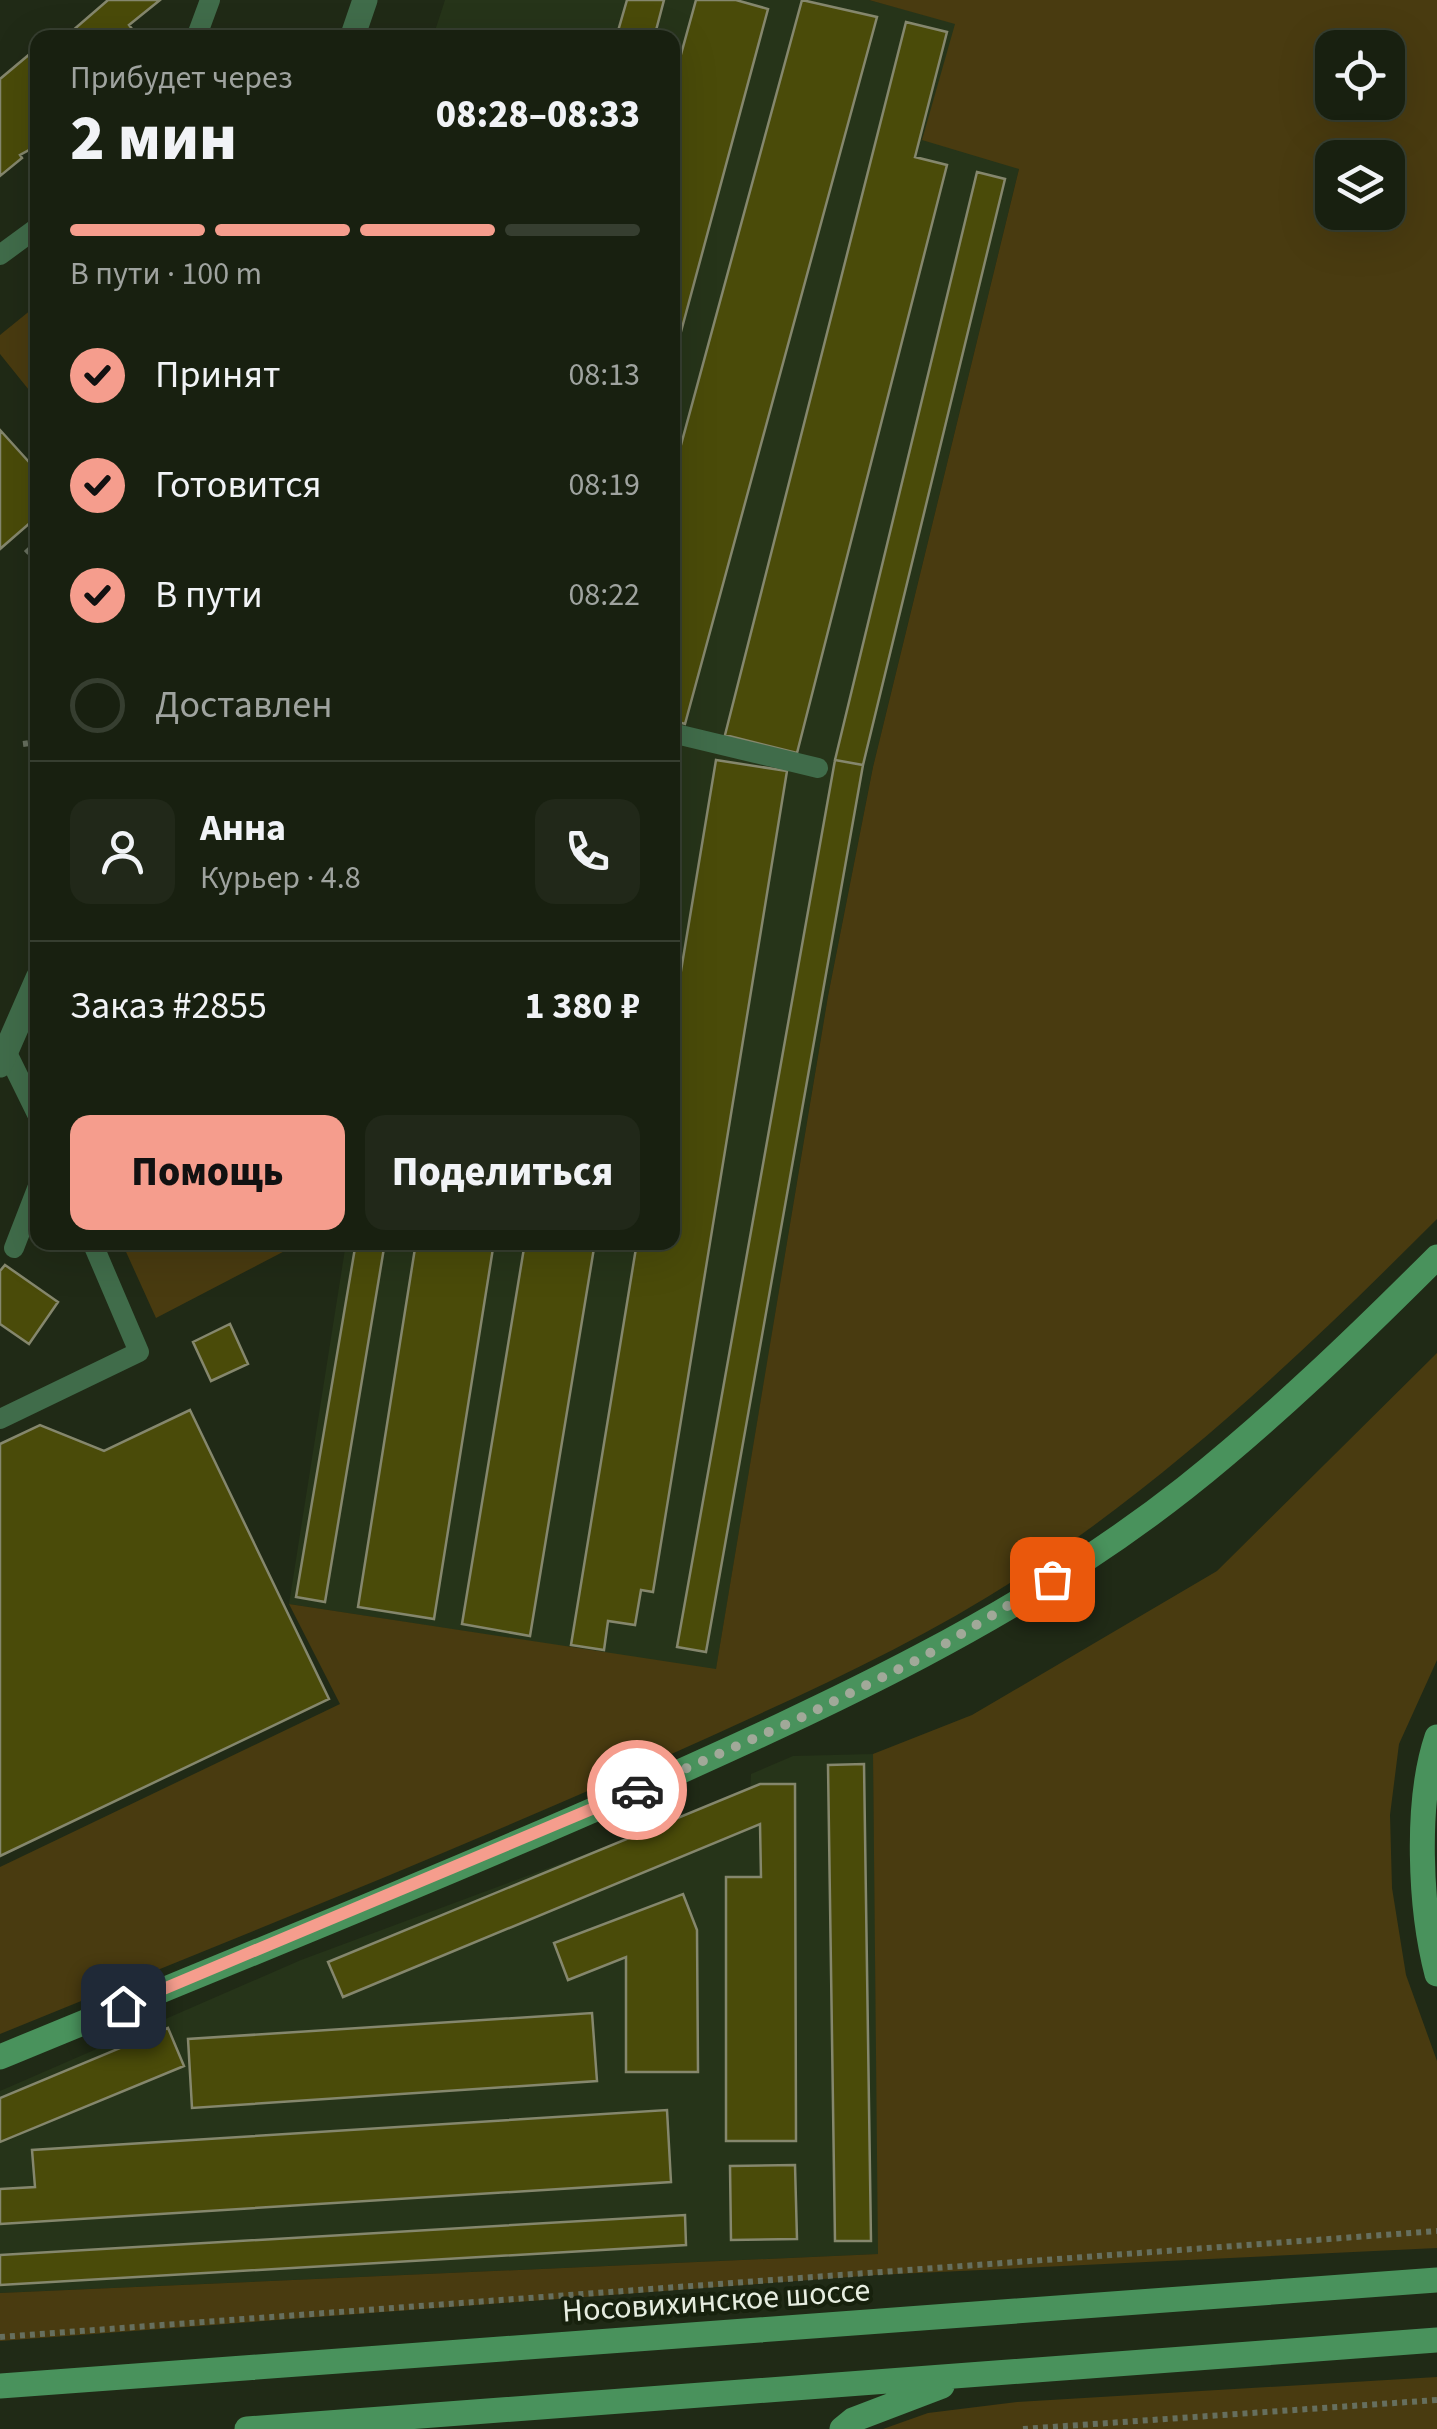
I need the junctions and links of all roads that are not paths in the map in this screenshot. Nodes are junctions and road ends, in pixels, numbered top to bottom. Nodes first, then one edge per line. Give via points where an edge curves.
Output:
1 (210, 0) edge
2 (365, 0) edge
3 (199, 30) edge
4 (355, 30) edge
5 (30, 232) edge
6 (0, 256) edge
7 (680, 735) edge
8 (818, 768) dead end
9 (30, 997) edge
10 (3, 1059) edge
11 (30, 1103) edge
12 (30, 1207) edge
13 (14, 1248) dead end
14 (95, 1250) edge
15 (1437, 1257) edge
16 (0, 1419) edge
17 (1437, 1737) edge
18 (1437, 1974) edge
19 (0, 2057) edge
20 (1437, 2280) edge
21 (1437, 2340) edge
22 (969, 2376) junction
23 (0, 2386) edge
24 (247, 2429) edge
25 (842, 2429) edge

1 - 3 lane
2 - 4 street
5 - 6 lane
7 - 8 lane
9 - 10 street
10 - 11 lane
12 - 13 lane
14 - 16 lane via 139,1352
15 - 19 main road via 1330,1364 1183,1489 925,1656 500,1851
17 - 18 main road via 1425,1812 1424,1886
20 - 23 main road, Носовихинское шоссе
21 - 22 main road
22 - 24 main road
22 - 25 main road

